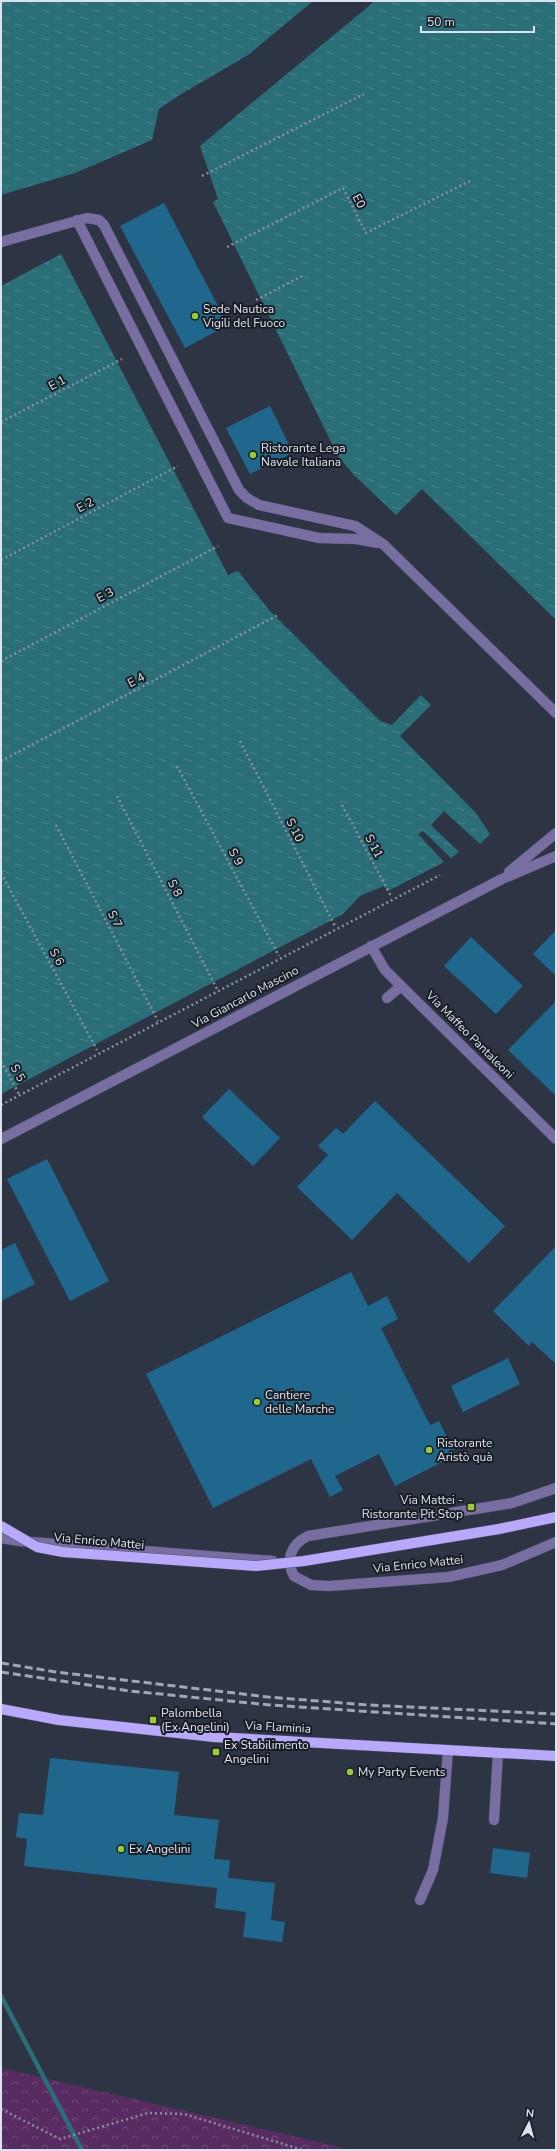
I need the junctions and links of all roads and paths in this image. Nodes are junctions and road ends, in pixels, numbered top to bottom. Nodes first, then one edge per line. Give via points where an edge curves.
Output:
1 (364, 94) dead end
2 (202, 176) dead end
3 (470, 180) dead end
4 (77, 220) junction
5 (1, 242) edge
6 (227, 247) dead end
7 (302, 276) dead end
8 (256, 300) dead end
9 (122, 359) dead end
10 (1, 422) edge
11 (178, 466) dead end
12 (383, 544) junction
13 (218, 546) dead end
14 (1, 560) edge
15 (278, 615) dead end
16 (1, 661) edge
17 (556, 713) edge
18 (240, 741) dead end
19 (1, 761) edge
20 (176, 766) dead end
21 (117, 796) dead end
22 (342, 805) dead end
23 (56, 825) dead end
24 (556, 833) edge
25 (556, 856) edge
26 (1, 873) edge
27 (440, 875) dead end
28 (502, 879) junction
29 (391, 896) dead end
30 (335, 926) dead end
31 (371, 946) junction
32 (279, 956) dead end
33 (401, 986) junction
34 (217, 989) dead end
35 (387, 998) dead end
36 (158, 1021) dead end
37 (97, 1050) dead end
38 (1, 1061) edge
39 (19, 1094) dead end
40 (1, 1105) edge
41 (1, 1139) edge
42 (556, 1139) edge
43 (556, 1488) edge
44 (556, 1517) edge
45 (1, 1526) edge
46 (1, 1538) edge
47 (556, 1542) edge
48 (289, 1563) junction
49 (1, 1709) edge
50 (448, 1750) junction
51 (498, 1753) junction
52 (556, 1756) edge
53 (494, 1820) dead end
54 (420, 1900) dead end
55 (1, 2109) edge
56 (303, 2150) edge

1 - 2 path
3 - 6 path, E0 via 366,233 343,188
4 - 5 street
4 - 12 street via 94,218 104,225 239,490 259,505 355,526
4 - 12 street via 228,518 319,538 365,540
7 - 8 path
9 - 10 path, E 1
11 - 14 path, E 2
12 - 17 street
13 - 16 path, E 3
15 - 19 path, E 4
18 - 30 path, S 10
20 - 32 path, S 9
21 - 34 path, S 8
22 - 29 path, S 11
23 - 36 path, S 7
24 - 28 street, Via Giancarlo Mascino
25 - 28 street, Via Giancarlo Mascino
26 - 37 path, S 6
27 - 40 path
28 - 31 street, Via Giancarlo Mascino
31 - 33 street, Via Maffeo Pantaleoni via 385,970
31 - 41 street, Via Giancarlo Mascino
33 - 35 street
33 - 42 street, Via Maffeo Pantaleoni
38 - 39 path, S 5
43 - 48 street via 512,1503 308,1536 298,1541 290,1555
44 - 45 main road, Via Enrico Mattei, bridge via 499,1529 304,1561 256,1566 64,1552 37,1547
46 - 48 street, Via Enrico Mattei
47 - 48 street, Via Enrico Mattei via 502,1565 449,1577 329,1586 311,1585 294,1576
49 - 50 main road, Via Flaminia via 59,1720 197,1735
50 - 51 main road, Via Flaminia
50 - 54 street via 443,1818 433,1870
51 - 52 main road, Via Flaminia
51 - 53 street
55 - 56 path via 60,2139 148,2113 184,2114

